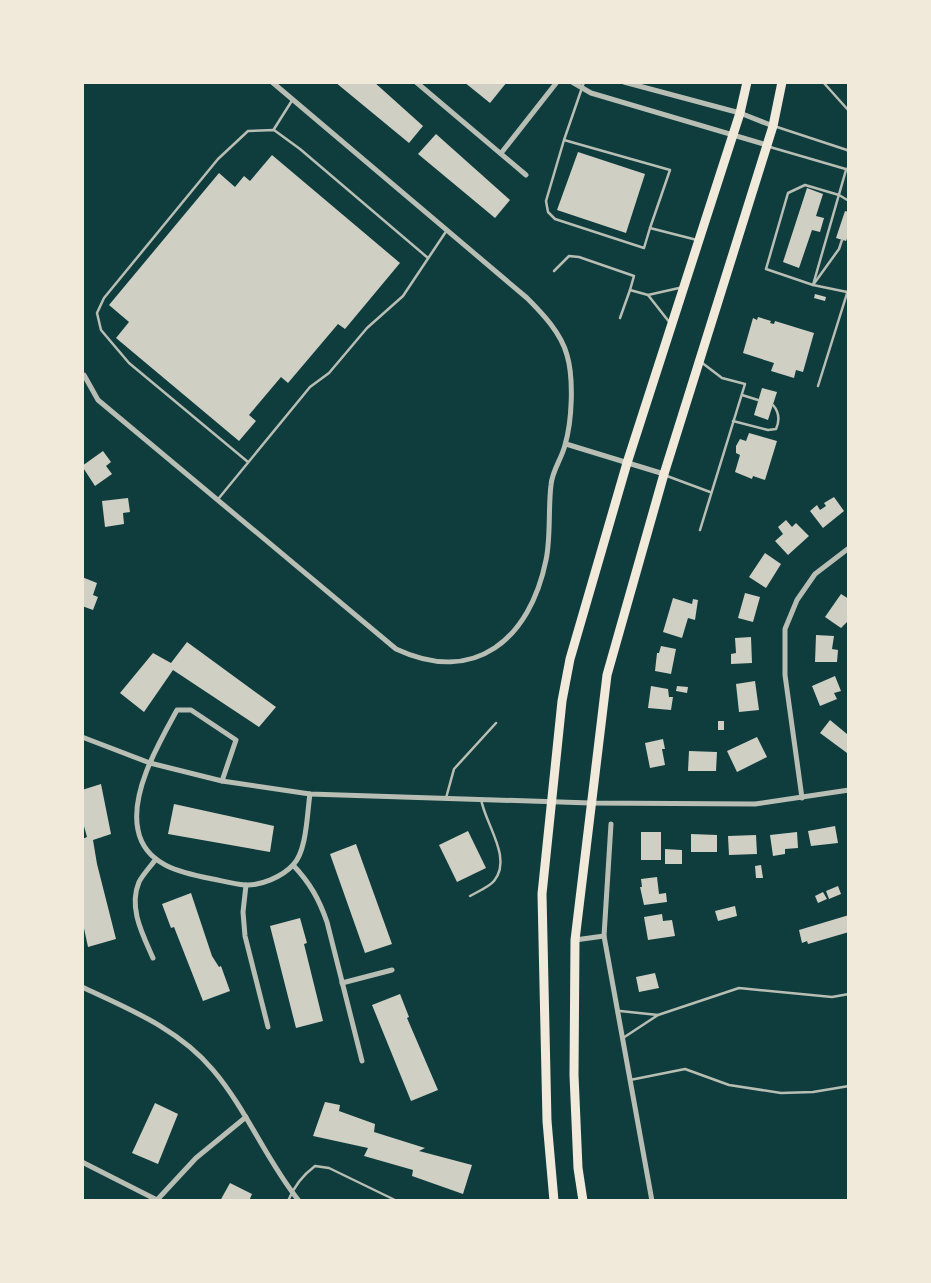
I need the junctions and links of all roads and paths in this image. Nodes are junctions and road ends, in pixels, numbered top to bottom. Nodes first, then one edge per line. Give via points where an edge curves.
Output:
1 (272, 82) edge
2 (416, 82) edge
3 (557, 82) edge
4 (572, 82) edge
5 (747, 82) edge
6 (782, 82) edge
7 (823, 82) edge
8 (628, 83) edge
9 (583, 85) edge
10 (293, 99) junction
11 (849, 111) edge
12 (740, 113) junction
13 (773, 126) junction
14 (274, 130) junction
15 (733, 134) junction
16 (564, 140) junction
17 (767, 145) junction
18 (502, 152) junction
19 (849, 152) edge
20 (848, 169) edge
21 (526, 175) dead end
22 (839, 195) junction
23 (849, 201) edge
24 (650, 228) junction
25 (447, 230) junction
26 (699, 240) junction
27 (842, 240) dead end
28 (428, 258) junction
29 (554, 271) dead end
30 (813, 285) junction
31 (683, 287) junction
32 (849, 287) edge
33 (630, 290) junction
34 (847, 292) edge
35 (648, 295) junction
36 (843, 304) junction
37 (849, 309) edge
38 (620, 318) dead end
39 (671, 325) junction
40 (700, 360) junction
41 (83, 375) edge
42 (818, 386) dead end
43 (741, 395) junction
44 (758, 400) dead end
45 (773, 405) dead end
46 (733, 421) junction
47 (566, 444) junction
48 (248, 462) junction
49 (627, 463) junction
50 (664, 474) junction
51 (711, 492) junction
52 (218, 499) junction
53 (701, 530) dead end
54 (849, 548) edge
55 (496, 723) dead end
56 (82, 737) edge
57 (150, 763) junction
58 (222, 781) junction
59 (849, 790) edge
60 (310, 794) junction
61 (446, 798) junction
62 (802, 798) junction
63 (481, 799) junction
64 (552, 802) junction
65 (590, 803) junction
66 (611, 824) dead end
67 (156, 859) junction
68 (293, 865) junction
69 (246, 885) junction
70 (470, 896) dead end
71 (604, 936) junction
72 (575, 940) junction
73 (153, 958) dead end
74 (392, 970) dead end
75 (342, 983) junction
76 (82, 987) edge
77 (849, 994) edge
78 (618, 1011) junction
79 (658, 1015) junction
80 (268, 1027) dead end
81 (622, 1038) junction
82 (362, 1061) dead end
83 (630, 1080) junction
84 (849, 1086) edge
85 (246, 1116) junction
86 (82, 1162) edge
87 (292, 1191) junction
88 (288, 1201) edge
89 (299, 1201) edge
90 (397, 1201) edge
91 (554, 1201) edge
92 (583, 1201) edge
93 (652, 1201) edge

1 - 10 street
2 - 18 street
3 - 18 street
4 - 9 street
5 - 12 main road
6 - 13 main road
7 - 11 lane
8 - 12 street
9 - 15 street via 591,93
9 - 16 lane
10 - 14 lane
10 - 25 street
12 - 13 street
12 - 15 main road
13 - 17 main road
13 - 19 lane
14 - 28 lane
14 - 48 lane via 248,131 218,159 104,298 97,313 101,330 129,363
15 - 17 street
15 - 26 main road
16 - 24 lane via 670,170
16 - 24 lane via 546,201 548,212 555,219 644,248
17 - 20 lane
17 - 40 main road
18 - 21 street
20 - 22 lane
22 - 23 lane
22 - 30 lane
22 - 30 lane via 805,185 788,193 766,270
24 - 26 lane
25 - 28 lane
25 - 47 street via 527,298 548,320 567,354 572,398
26 - 31 main road
27 - 30 lane
28 - 48 lane via 403,296 367,328 330,373 310,387
29 - 33 lane via 569,256 579,257 634,276
30 - 34 lane
31 - 35 lane
31 - 39 main road
32 - 34 lane
33 - 35 lane
33 - 38 lane
34 - 36 lane
35 - 39 lane
36 - 37 lane
36 - 42 lane
39 - 49 main road
40 - 43 lane via 722,378 745,384
40 - 50 main road
41 - 52 street via 98,400
43 - 44 lane
43 - 46 lane
45 - 46 lane via 778,414 776,429
46 - 51 lane
47 - 49 street
47 - 52 street via 551,482 547,558 526,617 495,648 453,661 433,662 396,649
48 - 52 lane
49 - 50 street
49 - 64 main road via 570,659
50 - 51 lane
50 - 65 main road via 607,675
51 - 53 lane
54 - 62 street via 815,574 785,629 785,675
55 - 61 lane via 454,769
56 - 57 street
57 - 58 street
57 - 58 street via 177,710 191,710 236,740
57 - 67 street via 136,819 144,845
58 - 60 street
59 - 62 street
60 - 61 street
60 - 68 street via 302,848
61 - 63 street
62 - 65 street via 755,804
63 - 64 street
63 - 70 lane via 501,865 494,882
64 - 65 street
64 - 91 main road via 542,894 542,956
65 - 72 main road
66 - 71 street
67 - 69 street via 177,872
67 - 73 street via 139,882 135,902 140,929
68 - 69 street via 267,881
68 - 75 street via 319,900
69 - 80 street via 244,936
71 - 72 street
71 - 78 street
72 - 92 main road via 574,1075
74 - 75 street
75 - 82 street
76 - 85 street via 164,1027 192,1048
77 - 79 lane via 832,997 739,988
78 - 79 lane
78 - 81 street
79 - 81 lane
81 - 83 street
83 - 84 lane via 685,1069 729,1085 781,1093
83 - 93 street
85 - 86 street via 196,1158 157,1200
85 - 87 street
87 - 88 lane
87 - 89 street
87 - 90 lane via 315,1166 329,1168

